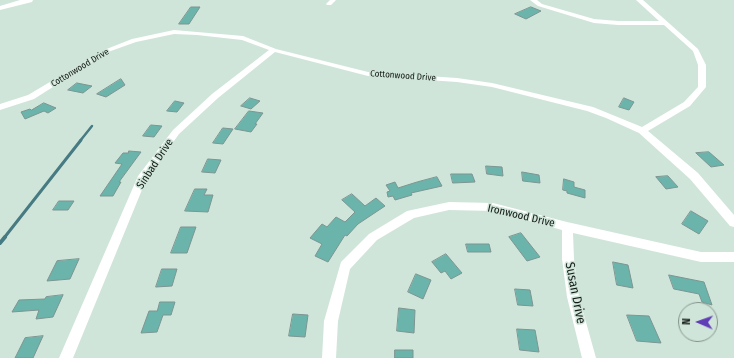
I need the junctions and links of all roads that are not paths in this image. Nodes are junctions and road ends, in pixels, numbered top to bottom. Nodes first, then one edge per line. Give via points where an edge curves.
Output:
1 (29, 0) edge
2 (533, 0) edge
3 (639, 0) edge
4 (0, 8) edge
5 (665, 23) junction
6 (274, 50) junction
7 (0, 107) edge
8 (642, 131) junction
9 (734, 223) edge
10 (567, 227) junction
11 (734, 257) edge
12 (66, 358) edge
13 (328, 358) edge
14 (589, 358) edge

1 - 4 main road
2 - 5 street via 540,5 594,20
3 - 5 street
5 - 8 street via 696,50 702,65 702,87 687,104
6 - 7 street, Cottonwood Drive via 243,38 197,33 174,32 134,40 106,51 31,96
6 - 8 street, Cottonwood Drive via 368,74 492,85 590,109
6 - 12 street, Sinbad Drive via 215,96 176,132 142,179
8 - 9 street, Cottonwood Drive via 694,176
10 - 11 street, Ironwood Drive via 701,256
10 - 13 street, Ironwood Drive via 493,207 449,206 411,214 373,237 345,266 331,321
10 - 14 street, Susan Drive via 573,297

